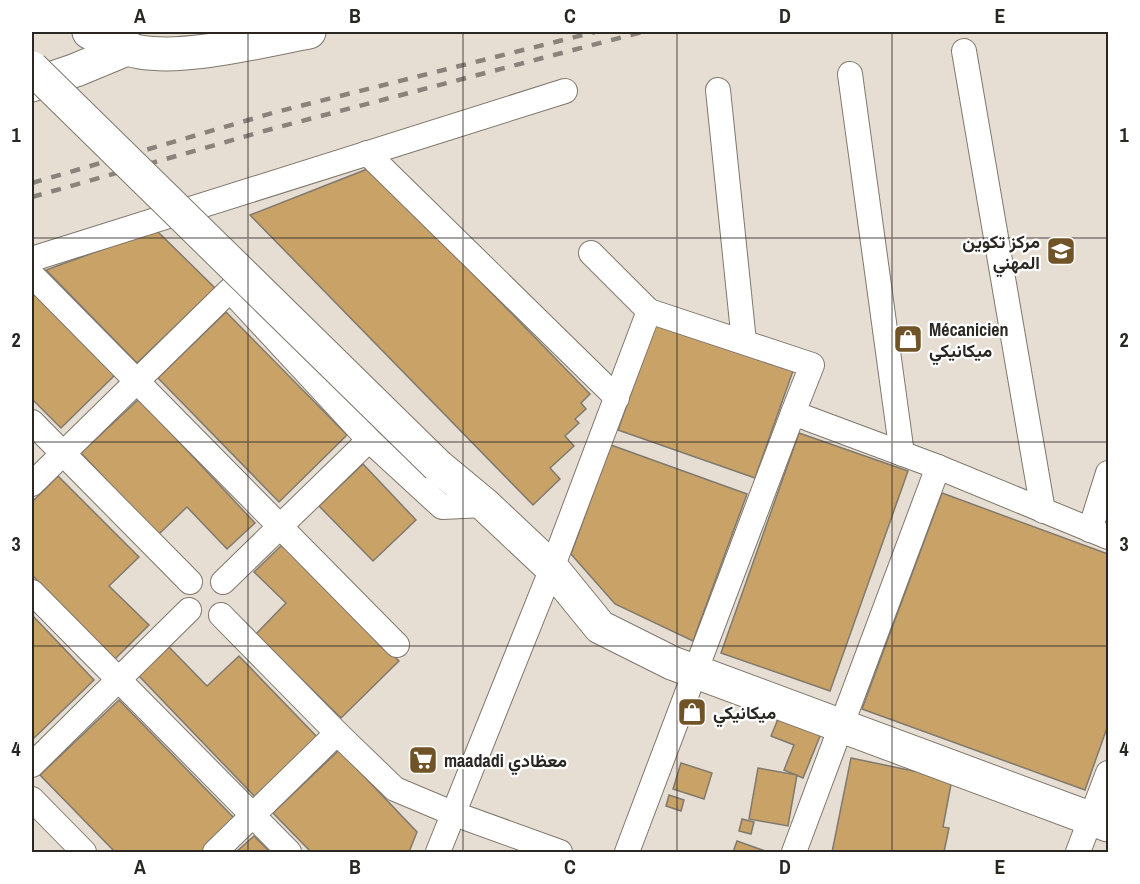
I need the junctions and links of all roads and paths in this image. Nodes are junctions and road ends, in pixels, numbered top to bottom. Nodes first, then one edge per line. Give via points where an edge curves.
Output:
1 (89, 32) edge
2 (309, 32) edge
3 (129, 48) junction
4 (964, 51) dead end
5 (32, 68) edge
6 (850, 74) dead end
7 (32, 85) edge
8 (718, 90) dead end
9 (565, 91) dead end
10 (367, 153) junction
11 (591, 253) dead end
12 (32, 259) edge
13 (32, 275) edge
14 (650, 311) junction
15 (744, 342) junction
16 (136, 381) junction
17 (617, 398) junction
18 (793, 413) junction
19 (32, 422) edge
20 (369, 440) junction
21 (63, 453) junction
22 (902, 454) junction
23 (938, 467) junction
24 (1108, 473) edge
25 (32, 484) edge
26 (485, 506) junction
27 (1043, 511) junction
28 (280, 527) junction
29 (1099, 533) edge
30 (552, 568) junction
31 (190, 582) junction
32 (223, 582) junction
33 (32, 592) edge
34 (189, 610) junction
35 (221, 615) junction
36 (397, 645) dead end
37 (696, 671) junction
38 (118, 680) junction
39 (842, 726) junction
40 (337, 733) junction
41 (32, 765) edge
42 (1108, 772) edge
43 (32, 799) edge
44 (452, 813) junction
45 (252, 816) junction
46 (1100, 822) edge
47 (84, 852) edge
48 (215, 852) edge
49 (289, 852) edge
50 (438, 852) edge
51 (560, 852) edge
52 (627, 852) edge
53 (794, 852) edge
54 (1078, 852) edge

1 - 3 main road
2 - 3 main road via 177,53
3 - 7 main road
4 - 27 street
5 - 26 main road, bridge via 438,466
6 - 22 street
8 - 15 street
9 - 10 street
10 - 12 street
10 - 17 street
11 - 14 street
13 - 16 street
14 - 15 street
14 - 17 street
15 - 18 street via 812,365
16 - 20 street via 230,290
16 - 21 street
16 - 28 street
17 - 30 street
18 - 22 street
18 - 37 street
19 - 21 street
20 - 26 street via 442,507
20 - 28 street
21 - 25 street
21 - 31 street
22 - 23 street
23 - 27 street
23 - 39 street
24 - 29 street
26 - 30 main road
27 - 29 street
28 - 32 street
28 - 36 street
30 - 37 main road via 600,627
30 - 44 street
31 - 32 street via 209,575
31 - 34 street via 184,595
32 - 35 street via 229,594
33 - 38 street
34 - 35 street via 205,619
34 - 38 street
35 - 40 street
37 - 39 main road
37 - 52 street
38 - 41 street
38 - 45 street
39 - 46 main road
39 - 53 street
40 - 44 street via 395,789
40 - 45 street
42 - 46 street
43 - 47 street
44 - 50 street
44 - 51 street
45 - 48 street
45 - 49 street
46 - 54 street

